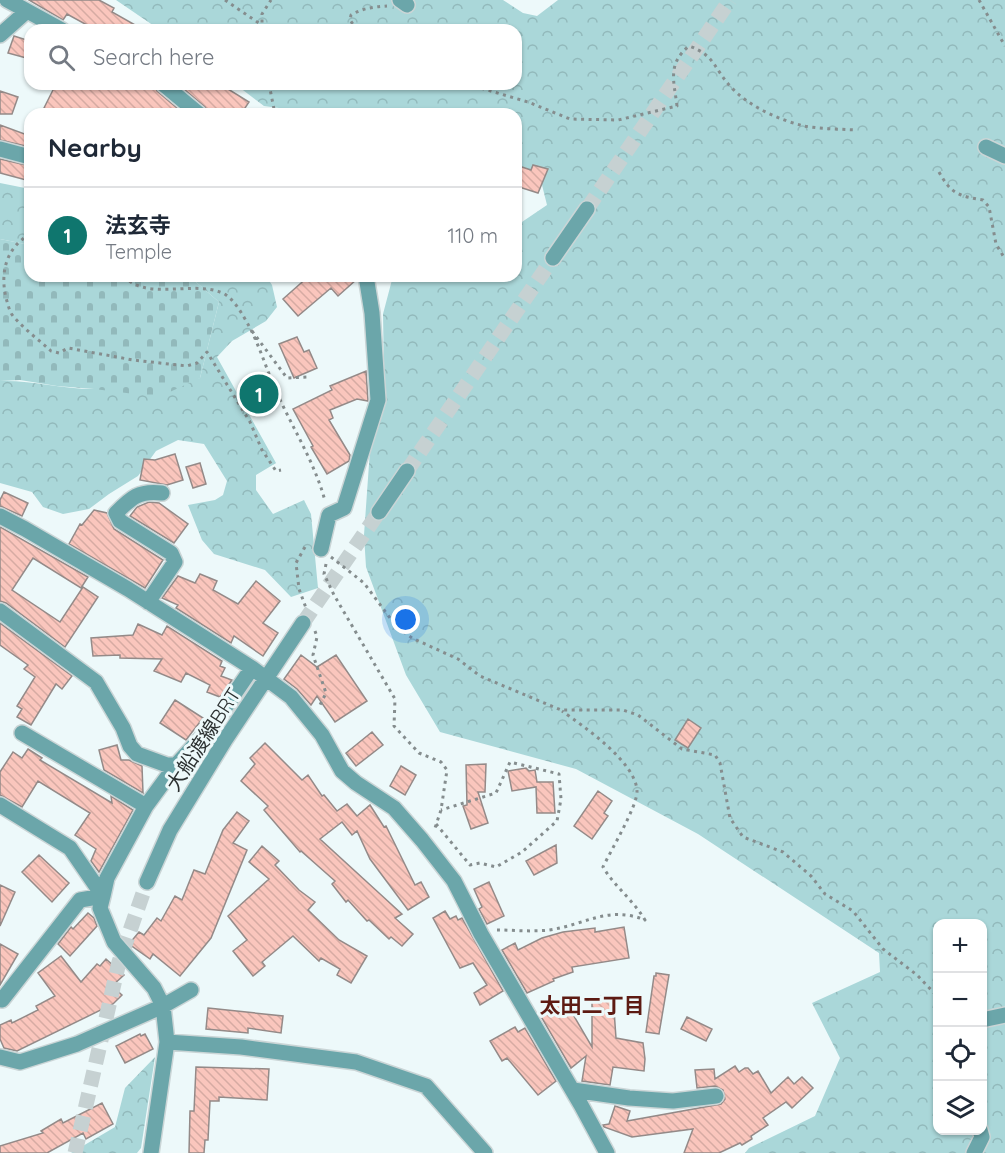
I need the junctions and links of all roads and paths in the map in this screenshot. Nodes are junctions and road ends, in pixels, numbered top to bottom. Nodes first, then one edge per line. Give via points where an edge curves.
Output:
1 (7, 0) edge
2 (225, 0) edge
3 (271, 0) edge
4 (979, 0) edge
5 (403, 2) edge
6 (27, 10) junction
7 (52, 24) edge
8 (257, 24) edge
9 (262, 24) edge
10 (353, 24) edge
11 (0, 35) edge
12 (1005, 46) edge
13 (170, 90) edge
14 (270, 90) edge
15 (487, 90) edge
16 (192, 108) edge
17 (274, 108) edge
18 (856, 130) dead end
19 (986, 147) dead end
20 (0, 149) edge
21 (24, 155) edge
22 (1005, 156) edge
23 (939, 172) dead end
24 (587, 209) tunnel mouth
25 (24, 237) edge
26 (553, 258) tunnel mouth
27 (1005, 259) edge
28 (128, 282) edge
29 (367, 282) edge
30 (249, 327) junction
31 (308, 377) dead end
32 (281, 470) dead end
33 (407, 471) tunnel mouth
34 (162, 493) dead end
35 (379, 512) tunnel mouth
36 (329, 515) junction
37 (0, 516) edge
38 (321, 549) dead end
39 (148, 602) junction
40 (0, 611) edge
41 (303, 623) tunnel mouth
42 (252, 668) junction
43 (267, 679) junction
44 (561, 710) junction
45 (22, 733) dead end
46 (176, 765) junction
47 (0, 805) edge
48 (146, 806) junction
49 (441, 810) junction
50 (436, 824) junction
51 (422, 840) junction
52 (147, 882) tunnel mouth
53 (103, 896) junction
54 (481, 934) junction
55 (191, 990) dead end
56 (933, 993) edge
57 (2, 1000) dead end
58 (163, 1006) junction
59 (1005, 1015) edge
60 (987, 1019) edge
61 (167, 1042) junction
62 (0, 1057) edge
63 (573, 1090) junction
64 (716, 1096) dead end
65 (981, 1135) edge
66 (151, 1153) edge
67 (484, 1153) edge
68 (607, 1153) edge
69 (974, 1153) edge

1 - 6 street
2 - 8 path
3 - 9 path via 262,14
4 - 12 path
5 - 10 path via 360,9 351,15
6 - 7 street
6 - 11 street
13 - 16 street
14 - 17 path
15 - 18 path via 570,118 618,120 677,106 673,70 679,54 689,46 704,52 747,102 804,126
19 - 22 street
20 - 21 street
23 - 27 path via 947,186 961,196 984,200 996,244
24 - 26 street
25 - 32 path via 7,257 2,272 5,294 12,315 51,351 59,353 68,348 187,366 197,363 207,352 267,457 276,471
28 - 30 path via 141,288 221,292 235,304
29 - 36 street via 378,400 344,508
30 - 31 path via 287,378
30 - 36 path via 320,483
33 - 35 street
34 - 39 street via 138,494 116,513 120,521 171,553 175,562
36 - 38 street
37 - 39 street
39 - 42 street
40 - 46 street via 96,682 137,754
41 - 43 street, 大船渡線BRT
42 - 43 street
42 - 46 street via 213,725
43 - 51 street via 299,706 322,735 342,771 394,808
43 - 52 street, 大船渡線BRT via 170,830
44 - 49 path via 480,676 458,659 412,638 396,626 364,583 328,554 324,574 395,699 394,726 419,753 441,762 447,770
44 - 54 path via 606,743 632,776 638,791 603,867 645,920 615,913 550,930 493,930
44 - 56 path via 622,710 638,715 682,749 715,754 730,818 743,837 783,852 825,894 853,911 883,949
45 - 48 street
46 - 48 street
47 - 53 street via 70,848
48 - 53 street via 107,878
49 - 50 path
49 - 50 path via 496,793 510,762 559,774 561,799 557,820 522,852 496,867 470,865
50 - 51 path via 433,837
51 - 54 street via 454,881
53 - 57 street via 80,900
53 - 58 street via 100,908 114,942 154,988
54 - 63 street
55 - 58 street
58 - 61 street
58 - 62 street via 77,1044 20,1062
59 - 60 street
61 - 66 street
61 - 67 street via 356,1062 426,1086
63 - 64 street via 673,1101
63 - 68 street
65 - 69 street

